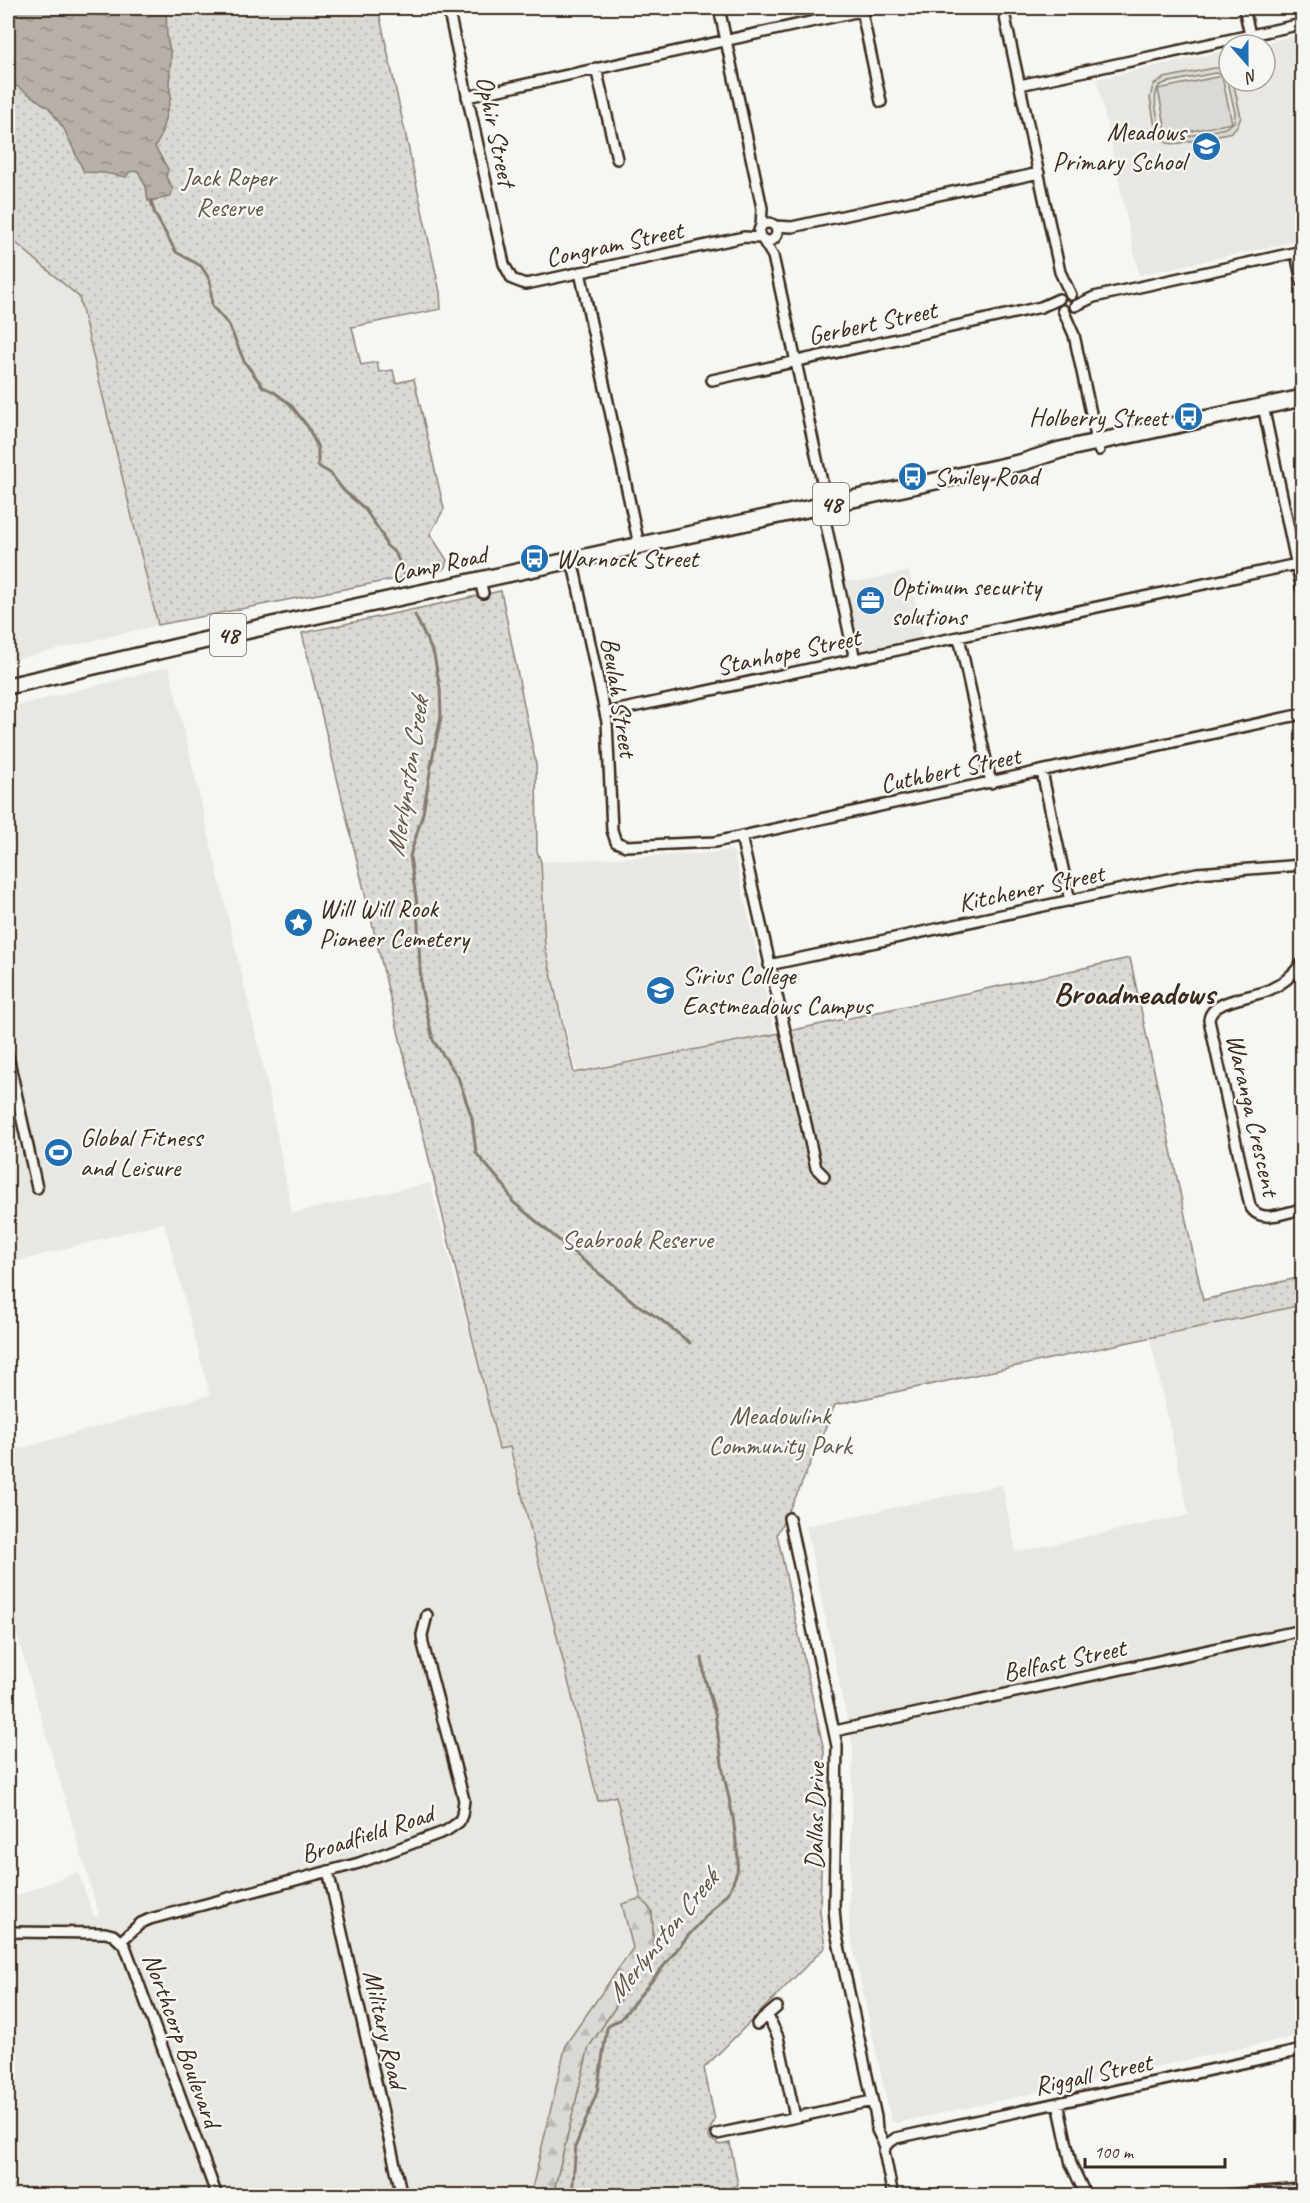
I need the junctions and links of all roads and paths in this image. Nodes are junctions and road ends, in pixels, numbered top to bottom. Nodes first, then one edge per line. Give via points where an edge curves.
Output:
1 (451, 8) edge
2 (719, 8) edge
3 (874, 8) edge
4 (1003, 8) edge
5 (1244, 8) edge
6 (861, 9) edge
7 (1302, 24) edge
8 (1250, 33) edge
9 (1259, 33) edge
10 (726, 40) junction
11 (1217, 42) edge
12 (596, 68) junction
13 (1020, 85) junction
14 (467, 97) junction
15 (881, 102) dead end
16 (617, 159) dead end
17 (1039, 173) junction
18 (762, 208) junction
19 (775, 231) junction
20 (761, 233) junction
21 (1299, 252) edge
22 (773, 256) junction
23 (504, 264) joint
24 (580, 272) junction
25 (1060, 272) junction
26 (1302, 282) edge
27 (1073, 301) junction
28 (1060, 304) junction
29 (1074, 335) junction
30 (795, 361) junction
31 (712, 380) dead end
32 (1302, 398) edge
33 (1302, 406) edge
34 (1264, 410) junction
35 (1098, 446) junction
36 (824, 505) junction
37 (639, 545) junction
38 (573, 559) junction
39 (1297, 564) junction
40 (1302, 590) edge
41 (959, 637) junction
42 (855, 660) junction
43 (8, 686) edge
44 (605, 713) junction
45 (1299, 717) edge
46 (1042, 772) junction
47 (991, 783) junction
48 (741, 836) junction
49 (616, 842) joint
50 (1302, 865) edge
51 (1070, 901) junction
52 (1302, 963) edge
53 (769, 965) junction
54 (8, 1056) edge
55 (824, 1176) dead end
56 (38, 1188) dead end
57 (1302, 1209) edge
58 (789, 1518) dead end
59 (427, 1615) dead end
60 (1302, 1630) edge
61 (835, 1731) junction
62 (328, 1871) junction
63 (8, 1932) edge
64 (121, 1941) junction
65 (777, 2007) dead end
66 (768, 2016) junction
67 (757, 2024) dead end
68 (1302, 2050) edge
69 (872, 2101) junction
70 (1058, 2103) junction
71 (795, 2117) junction
72 (717, 2134) dead end
73 (889, 2143) junction
74 (1302, 2189) edge
75 (1225, 2195) edge
76 (217, 2196) edge
77 (402, 2196) edge
78 (893, 2196) edge
79 (1086, 2196) edge

1 - 14 street, Ophir Street
2 - 10 street
3 - 6 street
4 - 13 street
5 - 8 street
6 - 10 street
6 - 15 street
7 - 9 street
10 - 12 street
10 - 18 street
11 - 13 street
12 - 14 street
12 - 16 street
13 - 17 street
14 - 23 street, Ophir Street
17 - 19 street
17 - 25 street
18 - 19 street
18 - 20 street
19 - 20 street via 768,241
19 - 20 street via 768,223
19 - 22 street
20 - 22 street
20 - 24 street, Congram Street
21 - 26 street
21 - 27 street
22 - 30 street
23 - 24 street, Congram Street via 512,279 525,284
24 - 37 street
25 - 27 street
25 - 28 street
27 - 28 street via 1066,294
27 - 28 street via 1068,311
27 - 29 street
28 - 29 street
28 - 30 street, Gerbert Street
29 - 35 street
30 - 31 street, Gerbert Street
30 - 36 street
32 - 34 main road, Camp Road / 48
33 - 34 main road, Camp Road / 48
34 - 35 main road, Camp Road / 48
34 - 39 street
35 - 36 main road, Camp Road / 48
36 - 37 main road, Camp Road / 48
36 - 42 street
37 - 38 main road, Camp Road / 48
38 - 43 main road, Camp Road / 48 via 482,586 254,628
38 - 44 street, Beulah Street
39 - 40 street
39 - 41 street, Stanhope Street
41 - 42 street, Stanhope Street
41 - 47 street
42 - 44 street, Stanhope Street
44 - 49 street, Beulah Street
45 - 46 street, Cuthbert Street
46 - 47 street, Cuthbert Street
46 - 51 street
47 - 48 street, Cuthbert Street
48 - 49 street, Cuthbert Street via 694,844 632,847
48 - 53 street
50 - 51 street, Kitchener Street via 1197,873
51 - 53 street, Kitchener Street
52 - 57 street, Waranga Crescent via 1277,986 1218,1005 1210,1012 1209,1020 1250,1206 1256,1215 1265,1217
53 - 55 street via 816,1168
54 - 56 street
58 - 61 street, Dallas Drive
59 - 62 street, Broadfield Road via 423,1644 464,1800 462,1815 446,1831
60 - 61 street, Belfast Street
61 - 69 street, Dallas Drive via 838,1759 834,1920
62 - 64 street, Broadfield Road via 150,1918
62 - 77 street, Military Road
63 - 64 street, Northcorp Boulevard via 105,1932
64 - 76 street, Northcorp Boulevard
65 - 66 street
66 - 67 street
66 - 71 street via 778,2037
68 - 70 street, Riggall Street
69 - 71 street
69 - 73 street, Dallas Drive
70 - 73 street, Riggall Street
70 - 79 street via 1074,2173
71 - 72 street
73 - 78 street, Dallas Drive via 884,2154
74 - 75 street

